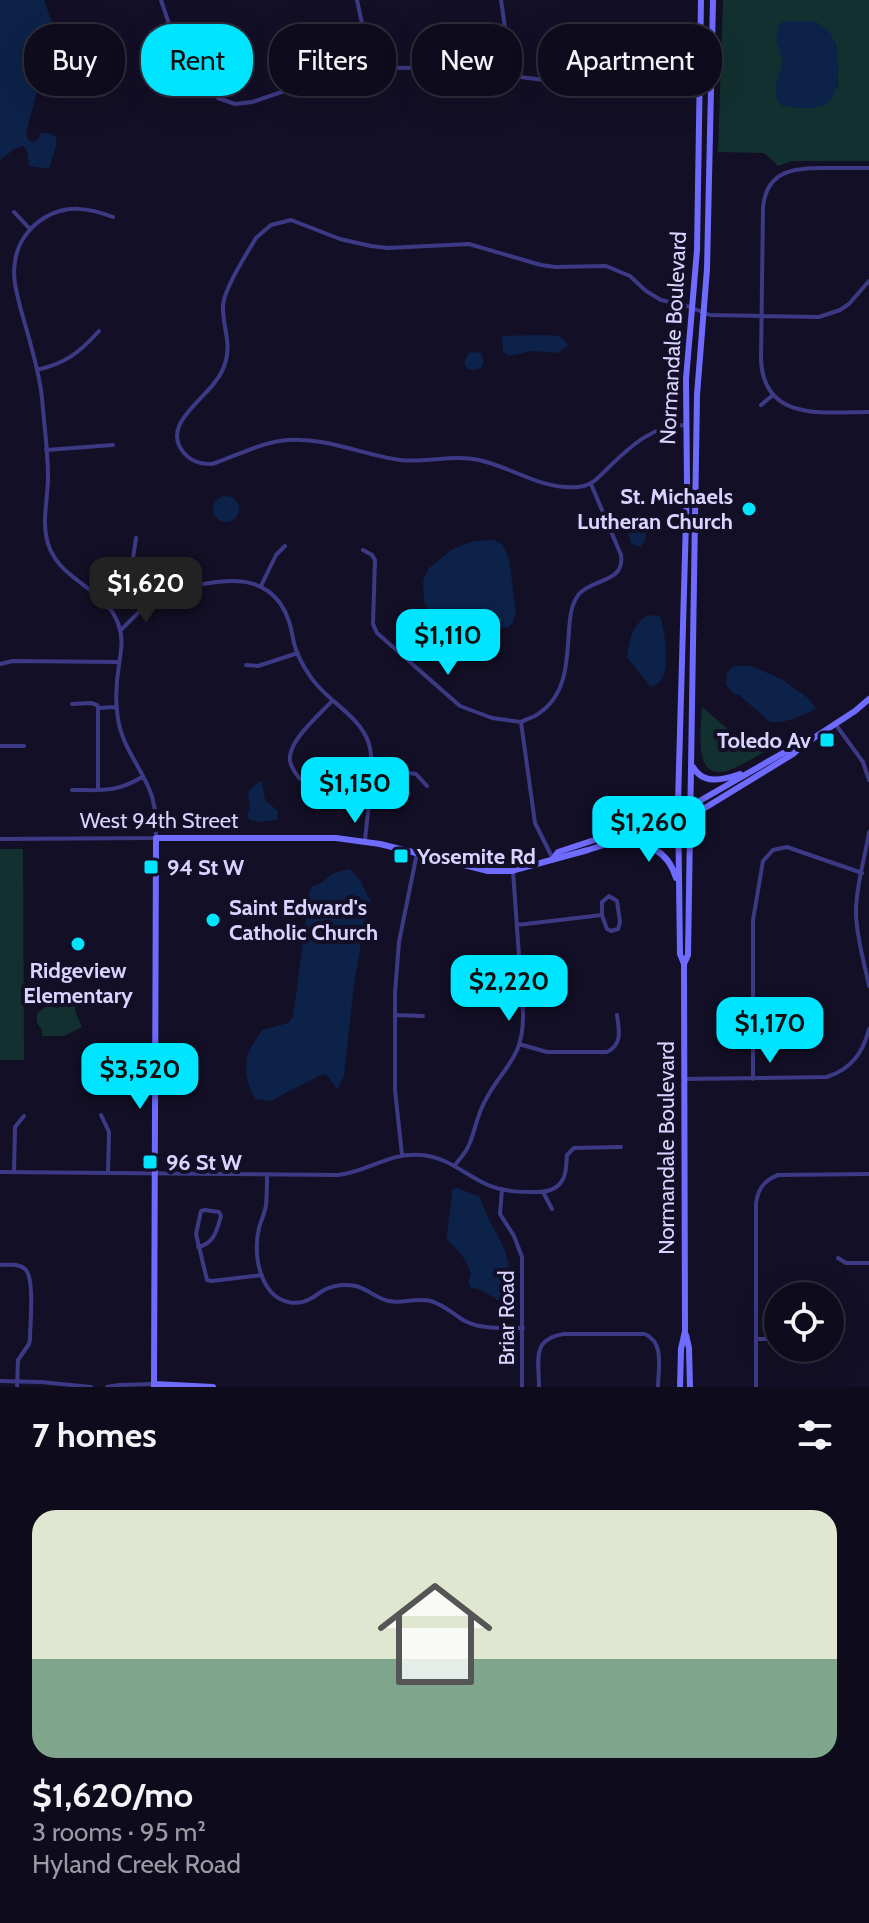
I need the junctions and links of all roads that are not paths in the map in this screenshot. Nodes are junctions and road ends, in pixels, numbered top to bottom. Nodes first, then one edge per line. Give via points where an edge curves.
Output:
1 (161, 0) edge
2 (357, 0) edge
3 (501, 0) edge
4 (701, 0) edge
5 (713, 0) edge
6 (362, 24) edge
7 (504, 24) edge
8 (700, 24) edge
9 (713, 24) edge
10 (269, 96) edge
11 (699, 96) edge
12 (711, 96) edge
13 (869, 168) edge
14 (14, 212) dead end
15 (113, 217) dead end
16 (30, 229) junction
17 (869, 281) edge
18 (693, 308) junction
19 (704, 314) junction
20 (761, 315) junction
21 (99, 331) dead end
22 (37, 370) junction
23 (773, 395) junction
24 (761, 405) dead end
25 (869, 412) edge
26 (685, 425) junction
27 (113, 445) dead end
28 (46, 450) junction
29 (591, 484) junction
30 (136, 538) dead end
31 (285, 546) dead end
32 (363, 550) dead end
33 (261, 586) junction
34 (144, 608) junction
35 (120, 631) junction
36 (298, 653) junction
37 (119, 662) junction
38 (0, 664) edge
39 (246, 665) dead end
40 (869, 699) edge
41 (332, 701) junction
42 (72, 704) dead end
43 (116, 707) junction
44 (98, 708) junction
45 (521, 722) junction
46 (836, 725) junction
47 (803, 745) junction
48 (0, 746) edge
49 (24, 746) dead end
50 (691, 762) junction
51 (867, 767) edge
52 (371, 768) junction
53 (751, 771) junction
54 (143, 777) junction
55 (300, 779) dead end
56 (869, 780) edge
57 (427, 786) dead end
58 (72, 790) dead end
59 (98, 790) junction
60 (689, 807) junction
61 (678, 812) junction
62 (690, 816) junction
63 (679, 821) junction
64 (869, 832) edge
65 (156, 838) junction
66 (0, 839) edge
67 (612, 839) junction
68 (365, 841) junction
69 (417, 853) junction
70 (553, 859) junction
71 (513, 871) junction
72 (862, 873) junction
73 (679, 893) junction
74 (602, 915) junction
75 (516, 925) junction
76 (684, 964) junction
77 (867, 969) edge
78 (869, 986) edge
79 (395, 1015) junction
80 (617, 1015) dead end
81 (423, 1016) dead end
82 (869, 1029) edge
83 (519, 1044) junction
84 (684, 1079) junction
85 (753, 1079) junction
86 (101, 1115) dead end
87 (24, 1116) dead end
88 (621, 1147) dead end
89 (402, 1155) junction
90 (455, 1165) junction
91 (0, 1172) edge
92 (14, 1172) junction
93 (108, 1173) junction
94 (155, 1173) junction
95 (267, 1174) junction
96 (869, 1174) edge
97 (502, 1189) junction
98 (543, 1192) junction
99 (552, 1209) dead end
100 (198, 1247) junction
101 (838, 1258) dead end
102 (869, 1263) edge
103 (0, 1265) edge
104 (262, 1275) junction
105 (523, 1328) junction
106 (685, 1331) junction
107 (756, 1339) junction
108 (764, 1339) edge
109 (0, 1381) edge
110 (17, 1384) edge
111 (154, 1386) edge
112 (658, 1386) edge
113 (91, 1387) edge
114 (107, 1387) edge
115 (213, 1387) edge
116 (522, 1387) edge
117 (539, 1387) edge
118 (680, 1387) edge
119 (690, 1387) edge
120 (756, 1387) edge

1 - 10 street via 183,61 218,98 244,104
2 - 6 street
3 - 7 street
4 - 8 main road, Normandale Boulevard
5 - 9 main road, Normandale Boulevard
11 - 18 main road, Normandale Boulevard
12 - 19 main road, Normandale Boulevard
13 - 20 street via 794,169 768,188
14 - 16 street
15 - 16 street via 88,209 64,210
16 - 22 street via 18,250 14,275
17 - 20 street via 849,304 829,314
18 - 19 street
18 - 26 main road, Normandale Boulevard
18 - 29 street via 656,298 630,276 606,266 541,265 469,244 371,246 291,220 281,222 256,238 225,294 228,344 223,369 181,421 176,437 182,451 203,464 284,440 301,440 400,460 474,459 551,486
19 - 20 street
19 - 50 main road, Normandale Boulevard via 697,395
20 - 23 street via 761,370
21 - 22 street via 70,359
22 - 28 street
23 - 24 street
23 - 25 street via 802,411
26 - 29 street via 644,437
26 - 61 main road, Normandale Boulevard
27 - 28 street
28 - 35 street via 44,523 49,547 70,576 107,604
29 - 45 street via 621,555 621,567 580,593 572,608 560,687 538,714
30 - 34 street via 128,592
31 - 33 street
32 - 45 street via 375,560 377,633 460,706
33 - 34 street via 236,580 194,586 163,595
33 - 36 street via 288,616
34 - 35 street
35 - 37 street
36 - 39 street
36 - 41 street
37 - 38 street
37 - 43 street
40 - 46 main road
41 - 52 street via 366,736
41 - 55 street via 291,750 290,763
42 - 44 street
43 - 44 street
43 - 54 street via 122,737
44 - 59 street
45 - 70 street via 535,823
46 - 47 main road
46 - 51 street
47 - 53 main road
47 - 62 main road
48 - 49 street
50 - 53 main road via 697,774 716,780
50 - 60 main road, Normandale Boulevard
51 - 56 street
52 - 57 street via 416,774
52 - 68 street
53 - 60 main road
54 - 59 street via 121,788
54 - 65 street via 156,815
58 - 59 street
60 - 61 main road
60 - 62 main road, Normandale Boulevard
61 - 63 main road, Normandale Boulevard
61 - 67 main road
62 - 63 main road
62 - 76 main road, Normandale Boulevard
63 - 67 main road
63 - 73 main road, Normandale Boulevard
64 - 72 street
65 - 66 street, West 94th Street
65 - 68 main road, West 94th Street
65 - 94 main road
67 - 70 main road, West 94th Street via 558,852
67 - 73 main road via 656,850 675,874
68 - 69 main road, West 94th Street
69 - 71 main road, West 94th Street via 488,871
69 - 79 street via 399,942
70 - 71 main road, West 94th Street
71 - 75 street
72 - 77 street via 857,925
72 - 85 street via 787,847 773,850 763,861 753,920
73 - 76 main road, Normandale Boulevard
74 - 74 street via 603,899 615,898 618,929 607,929
74 - 75 street
75 - 83 street via 523,1013
76 - 84 main road, Normandale Boulevard
77 - 78 street
79 - 81 street
79 - 89 street
80 - 83 street via 619,1041 607,1052 547,1052
82 - 85 street via 860,1054 846,1069 827,1077
83 - 90 street
84 - 85 street
84 - 106 main road, Normandale Boulevard
86 - 93 street via 109,1132
87 - 92 street via 15,1127
88 - 98 street via 574,1148 567,1155 561,1182
89 - 90 street via 427,1155
89 - 95 street via 350,1174
90 - 97 street
91 - 92 street
92 - 93 street
93 - 94 street
94 - 95 street
94 - 111 main road
95 - 104 street via 257,1241
96 - 107 street via 786,1174 770,1178 760,1189
97 - 98 street
97 - 105 street, Briar Road via 500,1214 522,1257
98 - 99 street
100 - 100 street via 201,1211 219,1212 215,1235
100 - 104 street via 207,1280
101 - 102 street
103 - 110 street via 24,1268 31,1283 30,1339 18,1360
104 - 105 street via 271,1291 288,1303 304,1302 326,1289 355,1286 388,1301 435,1302 480,1327
105 - 116 street, Briar Road
106 - 118 main road, Normandale Boulevard
106 - 119 main road, Normandale Boulevard
107 - 108 street
107 - 120 street
109 - 110 street
110 - 113 street
111 - 114 street
111 - 115 main road
112 - 117 street via 659,1346 652,1337 564,1334 543,1342

